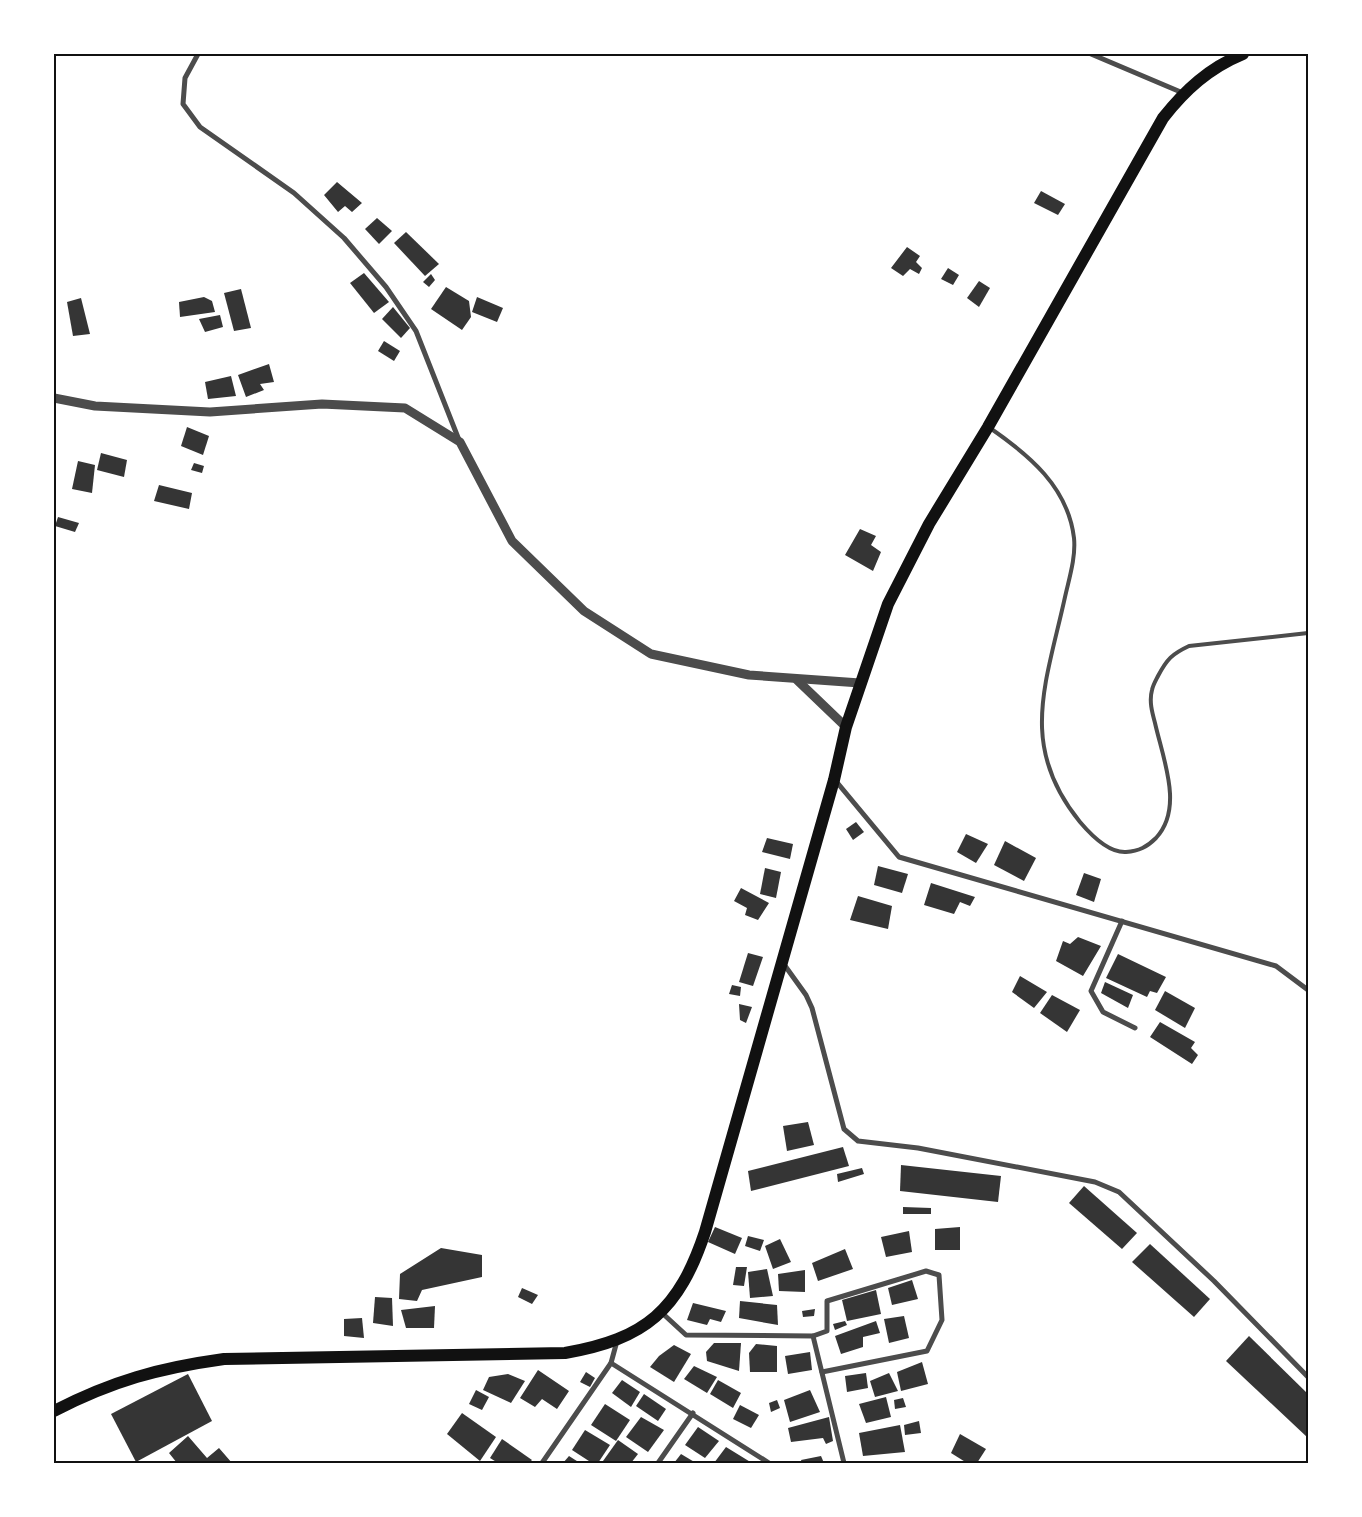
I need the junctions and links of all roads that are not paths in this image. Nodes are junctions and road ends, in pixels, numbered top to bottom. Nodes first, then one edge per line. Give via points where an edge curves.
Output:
1 (198, 54) edge
2 (1091, 54) edge
3 (1243, 54) edge
4 (1183, 93) junction
5 (54, 398) edge
6 (988, 427) junction
7 (460, 442) junction
8 (1308, 633) edge
9 (796, 680) junction
10 (860, 683) junction
11 (846, 727) junction
12 (834, 780) junction
13 (1122, 921) junction
14 (783, 963) junction
15 (1308, 990) edge
16 (1136, 1028) dead end
17 (661, 1312) junction
18 (813, 1336) junction
19 (617, 1340) junction
20 (611, 1363) junction
21 (822, 1372) junction
22 (1308, 1376) edge
23 (54, 1411) edge
24 (694, 1413) junction
25 (542, 1463) edge
26 (658, 1463) edge
27 (769, 1463) edge
28 (844, 1463) edge

1 - 7 street via 186,78 183,104 200,127 294,193 344,238 386,287 416,331
2 - 4 street
3 - 4 main road via 1204,75
4 - 6 main road via 1163,118
5 - 7 street via 95,406 210,412 322,404 405,408
6 - 8 lane via 1039,466 1056,488 1066,510 1074,539 1071,570 1041,708 1041,734 1055,786 1066,806 1105,846 1120,852 1137,851 1150,844 1163,830 1170,811 1171,795 1151,706 1152,689 1173,653 1190,646
6 - 10 main road via 929,524 888,604
7 - 9 street via 512,541 584,610 651,654 749,675
9 - 10 street
9 - 11 street
10 - 11 main road
11 - 12 main road
12 - 13 street via 899,857
12 - 14 main road
13 - 15 street via 1276,966
13 - 16 street via 1091,991 1102,1012
14 - 17 main road via 696,1258 688,1279
14 - 22 street via 812,1008 844,1129 850,1136 858,1141 918,1148 1095,1182 1119,1192
17 - 18 street via 686,1335
17 - 19 main road
18 - 21 street
18 - 21 street via 827,1331 827,1301 926,1271 939,1275 942,1320 927,1351
19 - 20 street
19 - 23 main road via 565,1353 224,1359 140,1374
20 - 24 street
20 - 25 street
21 - 28 street
24 - 26 street
24 - 27 street

